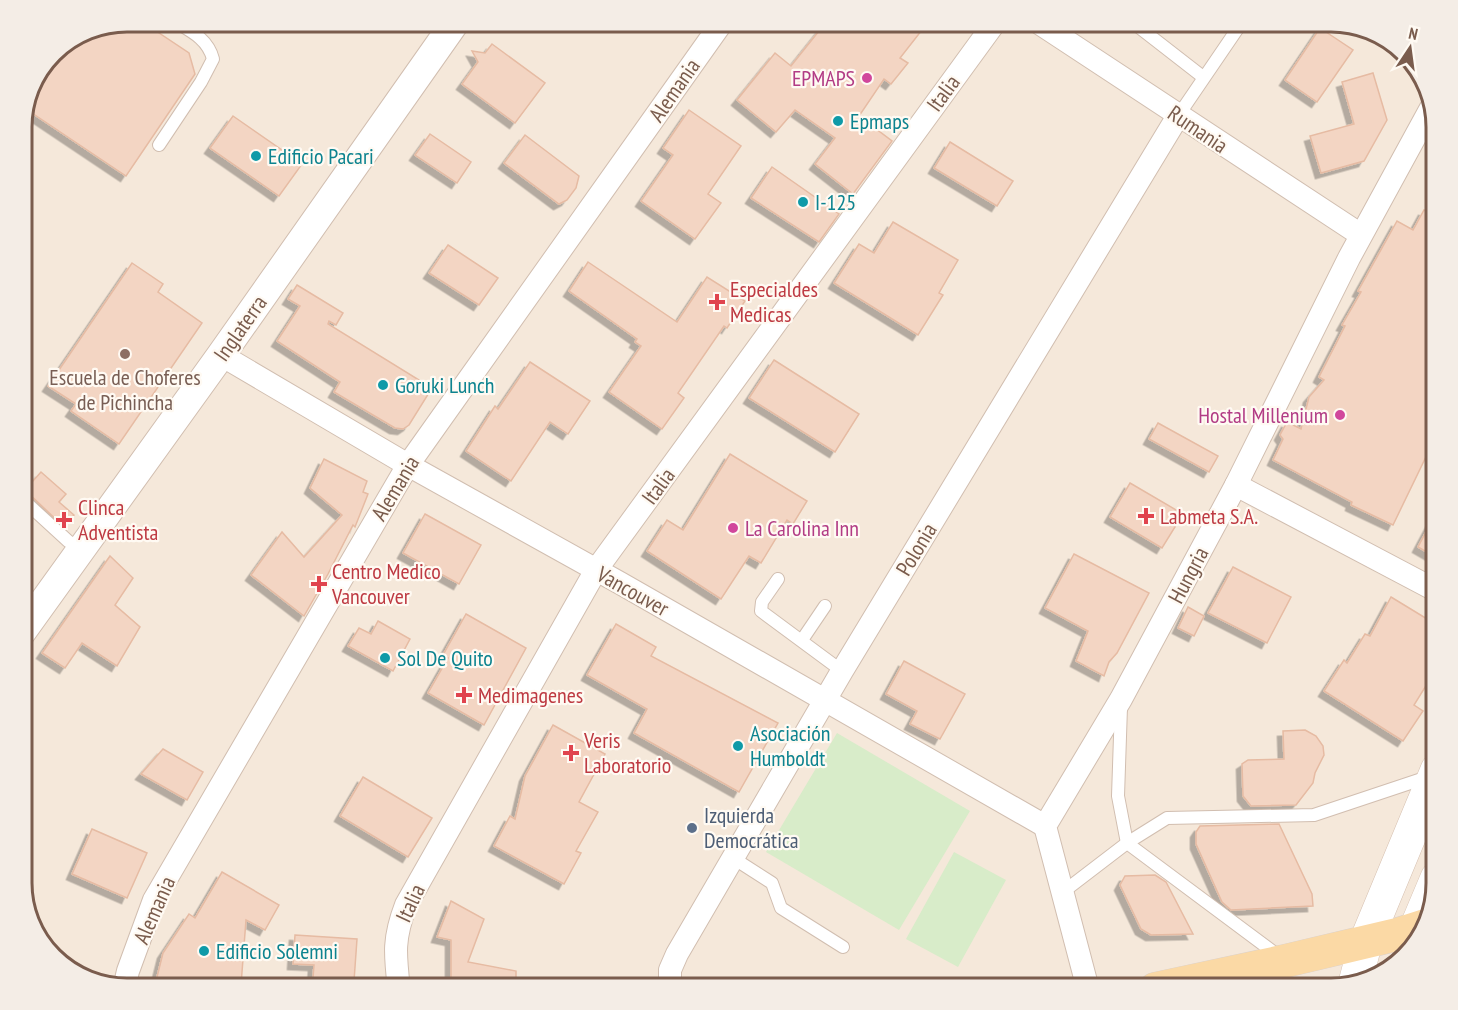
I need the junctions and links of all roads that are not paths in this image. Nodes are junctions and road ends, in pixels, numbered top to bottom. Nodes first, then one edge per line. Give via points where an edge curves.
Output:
1 (191, 32) edge
2 (448, 32) edge
3 (715, 32) edge
4 (988, 32) edge
5 (1052, 32) edge
6 (1145, 32) edge
7 (1234, 32) edge
8 (1203, 77) junction
9 (1178, 116) junction
10 (1426, 117) edge
11 (159, 145) dead end
12 (1361, 235) junction
13 (221, 356) junction
14 (408, 465) junction
15 (1236, 485) junction
16 (32, 508) edge
17 (81, 550) junction
18 (596, 570) junction
19 (778, 579) dead end
20 (1426, 585) edge
21 (825, 606) dead end
22 (32, 618) edge
23 (802, 640) junction
24 (842, 671) junction
25 (1122, 699) junction
26 (825, 701) junction
27 (1426, 776) edge
28 (1426, 796) edge
29 (1045, 826) junction
30 (1127, 843) junction
31 (733, 858) junction
32 (1063, 892) junction
33 (1412, 935) edge
34 (1366, 941) junction
35 (843, 947) dead end
36 (1285, 961) junction
37 (1357, 975) edge
38 (126, 978) edge
39 (398, 978) edge
40 (670, 978) edge
41 (1085, 978) edge
42 (1206, 978) edge

1 - 11 lane via 210,48 213,59
2 - 13 street, Inglaterra
3 - 14 street, Alemania
4 - 18 street, Italia
5 - 9 street, Rumania
6 - 8 lane
7 - 8 lane
8 - 9 lane
9 - 12 street, Rumania
9 - 24 street, Polonia
10 - 12 street, Hungria
12 - 15 street, Hungria
13 - 14 street, Vancouver
13 - 17 street, Inglaterra
14 - 18 street, Vancouver
14 - 38 street, Alemania via 154,900
15 - 20 street
15 - 25 street, Hungria
16 - 17 lane
17 - 22 street, Inglaterra
18 - 26 street, Vancouver
18 - 39 street, Italia via 406,905 395,939
19 - 23 lane via 762,602 761,611
21 - 23 lane
23 - 24 lane
24 - 26 street, Polonia
25 - 29 street, Hungria
25 - 30 lane via 1118,796
26 - 29 street, Vancouver
26 - 31 street, Polonia
27 - 30 lane via 1314,815 1167,818
28 - 34 main road
29 - 32 street
30 - 32 lane
30 - 36 lane
31 - 35 lane via 772,883 781,908
31 - 40 street, Polonia via 677,954
32 - 41 street
33 - 34 main road
34 - 36 main road
34 - 37 main road
36 - 42 main road

